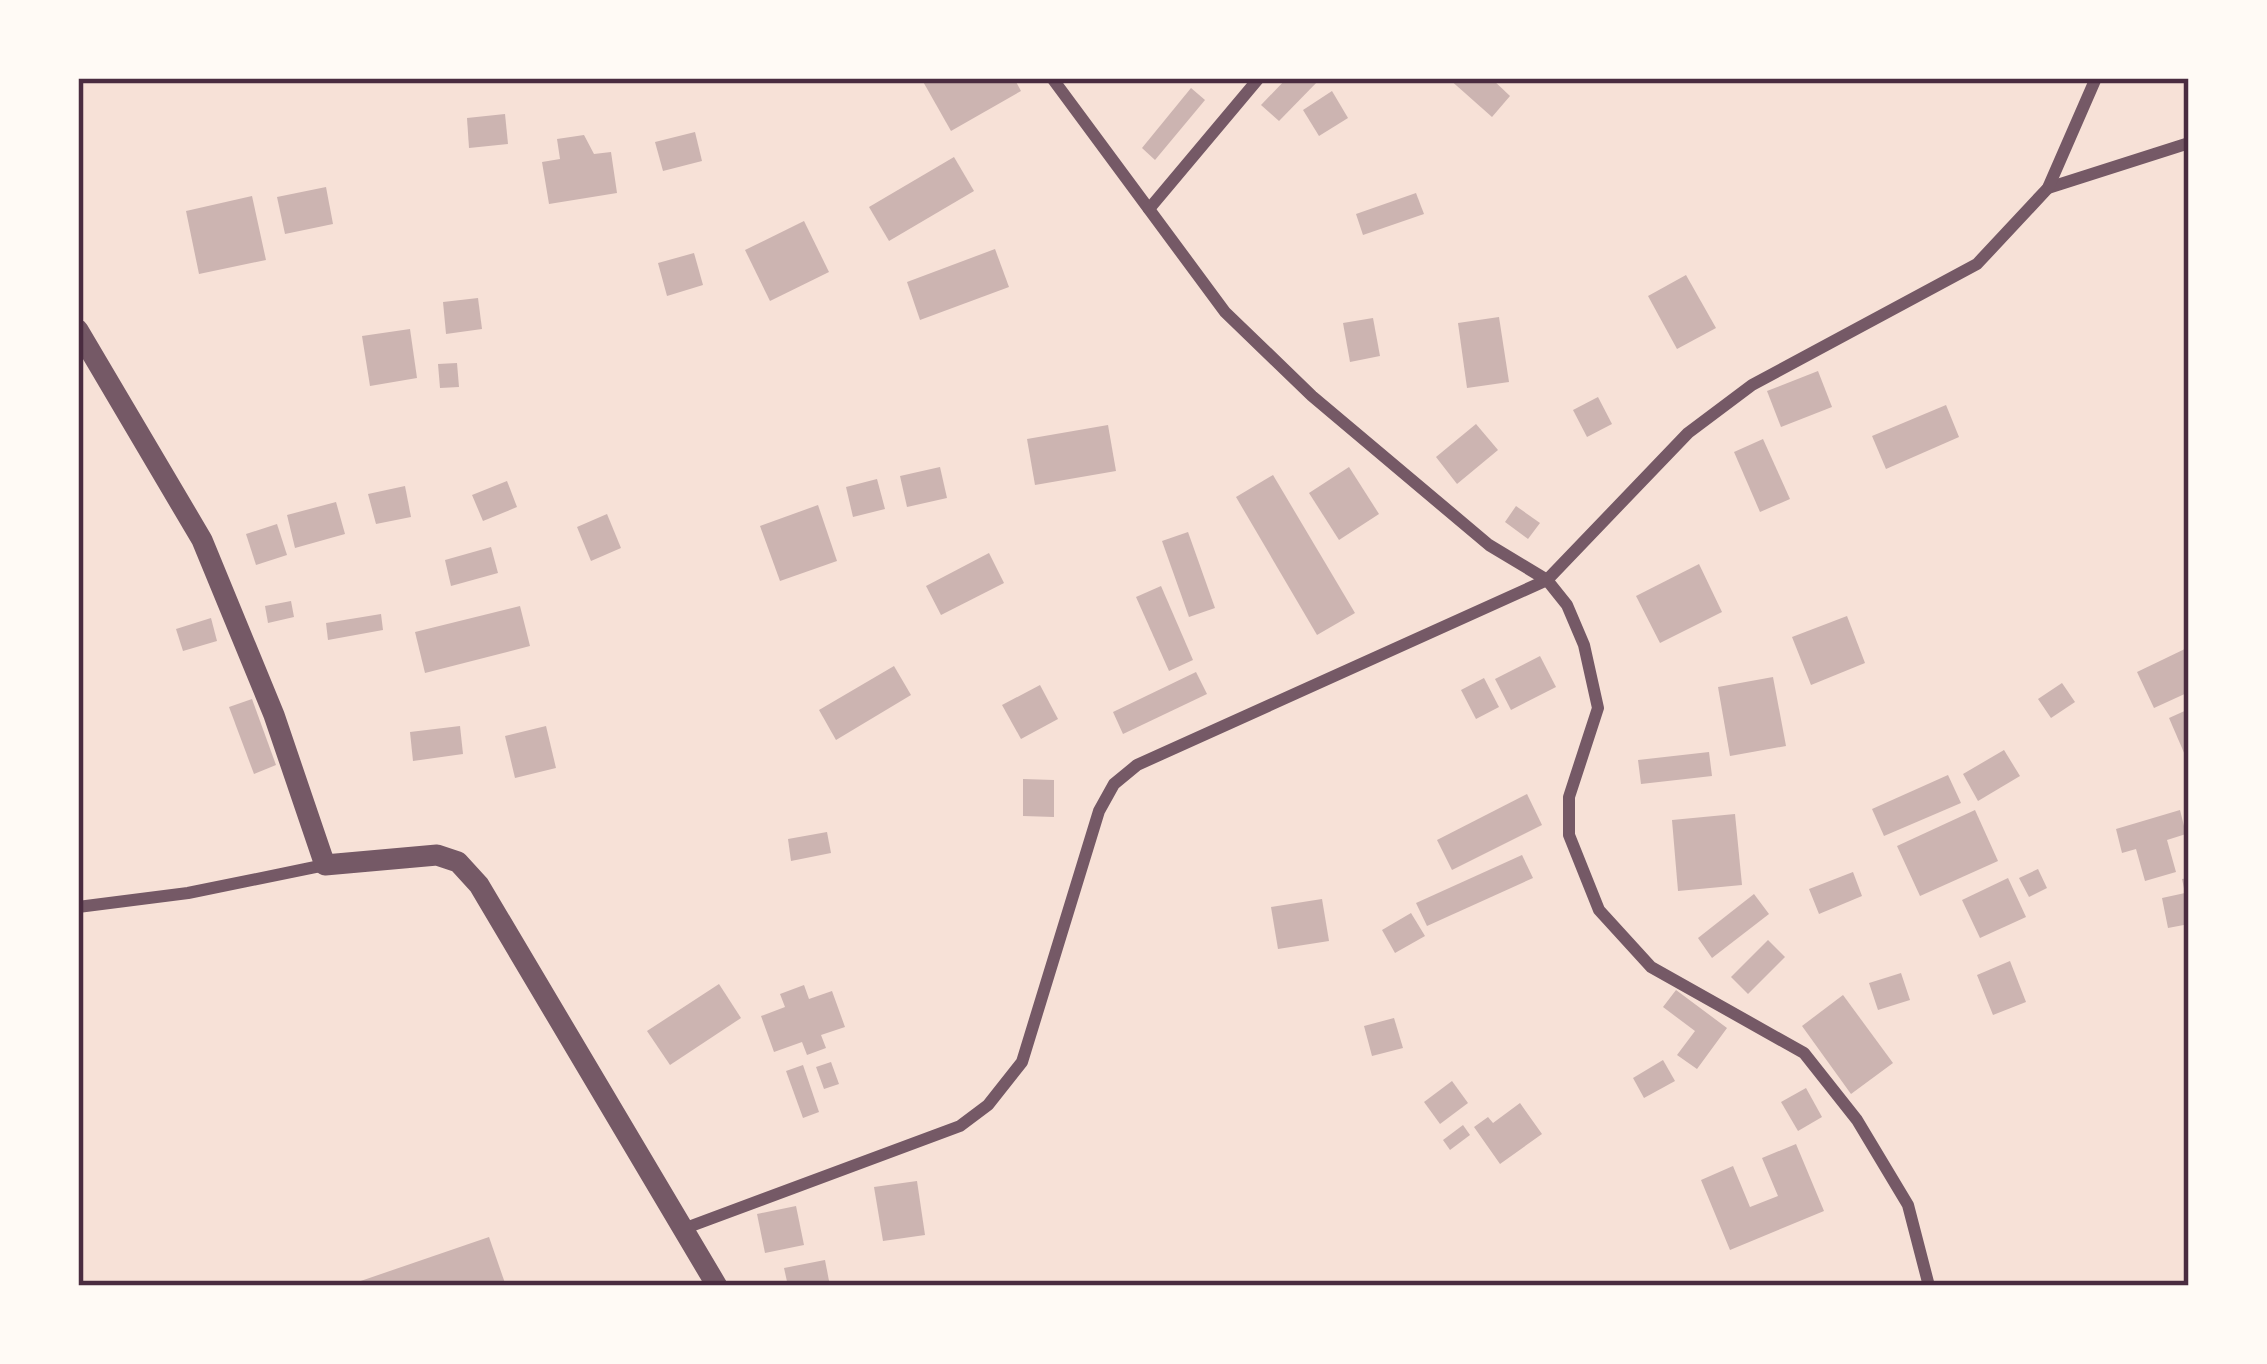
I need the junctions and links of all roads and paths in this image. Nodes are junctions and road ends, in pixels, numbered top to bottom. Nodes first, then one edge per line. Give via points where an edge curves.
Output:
1 (1052, 78) edge
2 (1259, 78) edge
3 (2096, 78) edge
4 (2189, 143) edge
5 (2048, 188) junction
6 (1149, 209) junction
7 (78, 330) edge
8 (1547, 580) junction
9 (325, 865) junction
10 (78, 907) edge
11 (683, 1229) junction
12 (717, 1286) edge
13 (1929, 1286) edge

1 - 6 street
2 - 6 street
3 - 5 street
4 - 5 street
5 - 8 street via 1978,263 1752,385 1688,433
6 - 8 street via 1225,311 1312,396 1490,545
7 - 9 street via 202,540
8 - 11 street via 1137,765 1099,811 1022,1062 988,1105 959,1126
8 - 13 street via 1584,645 1598,708 1569,797 1569,835 1599,910 1651,967 1804,1053 1908,1205
9 - 10 street
9 - 11 street via 437,855 458,862
11 - 12 street

